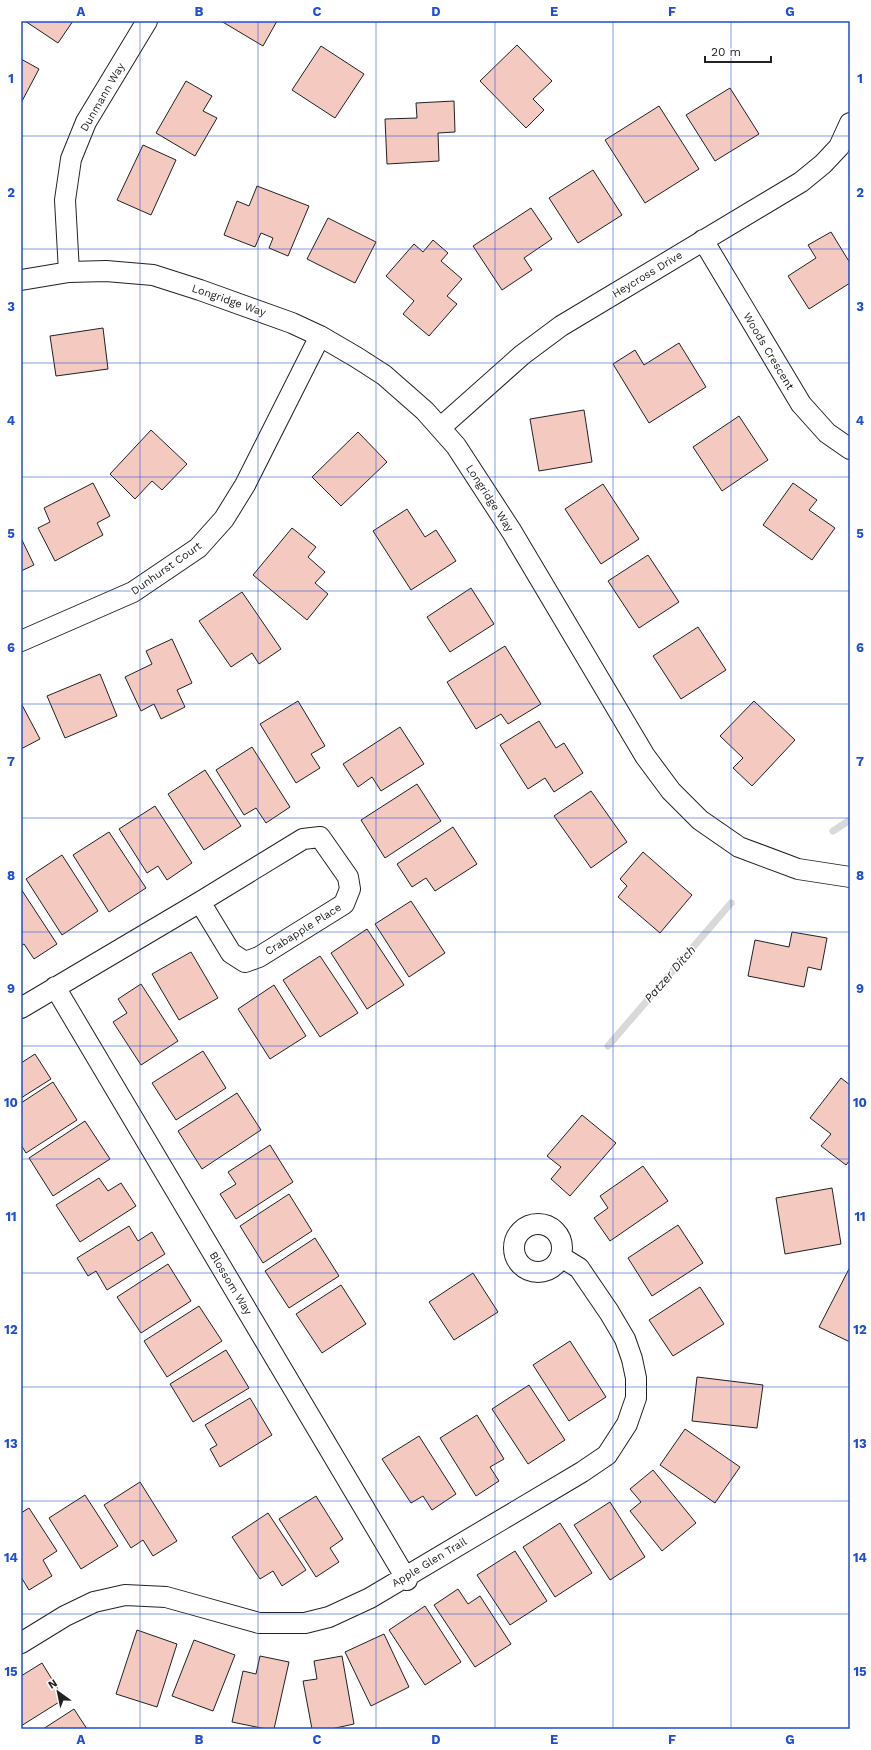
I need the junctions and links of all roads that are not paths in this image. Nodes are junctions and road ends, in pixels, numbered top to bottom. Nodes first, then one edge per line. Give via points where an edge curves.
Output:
1 (147, 21) edge
2 (850, 122) edge
3 (703, 240) junction
4 (69, 272) junction
5 (21, 280) edge
6 (320, 336) junction
7 (440, 428) junction
8 (850, 449) edge
9 (21, 642) edge
10 (850, 877) edge
11 (200, 902) junction
12 (55, 987) junction
13 (21, 1008) edge
14 (561, 1257) dead end
15 (406, 1578) junction
16 (21, 1643) edge

1 - 4 street, Dunmann Way via 86,122 71,159 66,200
2 - 3 street, Heycross Drive via 839,147 801,182
3 - 7 street, Heycross Drive via 560,326 522,355
3 - 8 street, Woods Crescent via 801,404 827,434
4 - 5 street, Longridge Way
4 - 6 street, Longridge Way via 106,271 153,275 285,320
6 - 7 street, Longridge Way via 384,375
6 - 9 street, Dunhurst Court via 245,485 224,519 198,548 133,592
7 - 10 street, Longridge Way via 456,446 512,532 645,756 672,791 700,820 739,847 798,870
11 - 11 street, Crabapple Place via 303,839 320,836 348,877 350,889 344,904 259,957 245,962 231,953
11 - 12 street, Crabapple Place
12 - 13 street, Crabapple Place
12 - 15 street, Blossom Way
14 - 15 street, Apple Glen Trail via 579,1268 609,1312 630,1352 636,1378 636,1398 627,1424 607,1455
15 - 16 street, Apple Glen Trail via 345,1610 305,1623 259,1623 166,1597 125,1595 94,1602

